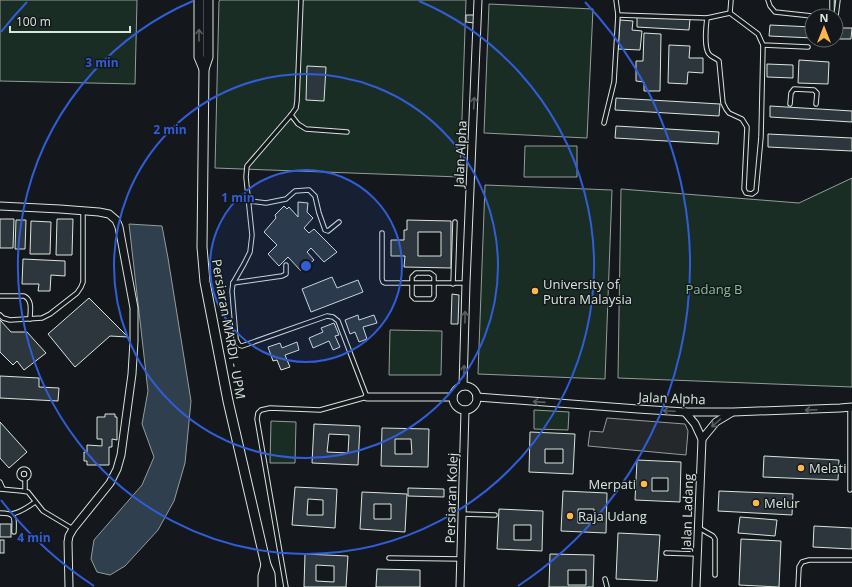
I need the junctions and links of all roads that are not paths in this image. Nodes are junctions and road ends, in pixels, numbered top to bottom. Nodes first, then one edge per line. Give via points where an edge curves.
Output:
1 (301, 0) edge
2 (478, 0) edge
3 (616, 0) edge
4 (731, 0) edge
5 (768, 0) edge
6 (204, 2) edge
7 (730, 13) junction
8 (618, 15) junction
9 (804, 15) edge
10 (706, 18) junction
11 (763, 45) junction
12 (804, 47) edge
13 (790, 104) dead end
14 (816, 104) dead end
15 (291, 115) junction
16 (604, 123) dead end
17 (347, 132) dead end
18 (249, 201) junction
19 (0, 206) edge
20 (83, 210) junction
21 (339, 222) dead end
22 (455, 222) dead end
23 (382, 233) dead end
24 (286, 264) dead end
25 (233, 283) junction
26 (412, 283) junction
27 (466, 283) junction
28 (434, 284) junction
29 (453, 284) junction
30 (0, 296) edge
31 (0, 315) edge
32 (30, 319) junction
33 (463, 386) junction
34 (367, 397) junction
35 (453, 397) junction
36 (477, 397) junction
37 (851, 407) edge
38 (465, 410) junction
39 (685, 412) junction
40 (733, 412) junction
41 (702, 439) junction
42 (25, 479) dead end
43 (0, 482) edge
44 (1, 489) edge
45 (850, 490) dead end
46 (25, 491) junction
47 (35, 502) junction
48 (0, 513) edge
49 (11, 514) junction
50 (462, 514) junction
51 (495, 515) dead end
52 (698, 528) junction
53 (73, 529) junction
54 (14, 532) dead end
55 (666, 553) dead end
56 (697, 554) junction
57 (389, 558) dead end
58 (461, 559) junction
59 (852, 560) edge
60 (266, 565) junction
61 (715, 575) dead end
62 (605, 579) dead end
63 (69, 587) edge
64 (263, 587) edge
65 (271, 587) edge
66 (286, 587) edge
67 (460, 587) edge
68 (607, 587) edge
69 (696, 587) edge
70 (798, 587) edge

1 - 15 lane via 297,101
27 -> 2 street, Jalan Alpha
3 - 8 lane
4 - 7 lane
5 - 9 lane via 775,12
6 - 60 street, Persiaran MARDI - UPM via 208,57 204,69 202,247 205,282 228,401
7 - 10 lane
7 - 11 lane via 758,34
8 - 10 lane
8 - 16 lane via 614,82
10 - 11 lane via 706,49 709,55 719,61 723,103 729,113 742,120 747,127 744,189 746,193 752,194 756,191 761,137
11 - 12 lane
13 - 14 lane via 791,93 794,90 814,90 817,93
15 - 17 lane via 306,129
15 - 18 lane via 247,166
18 - 21 lane via 266,203 286,199 295,191 309,190 314,196 324,230 328,231
18 - 25 lane via 252,235 250,252
19 - 20 street
20 - 32 lane via 81,287 50,314
20 - 53 street via 109,214 119,227 134,308 134,341 127,416 117,470 110,483
22 - 29 lane
23 - 26 lane via 383,282
24 - 25 lane via 286,274 282,276
25 - 34 lane via 238,345 242,346 326,316 333,317 338,321
26 - 28 lane
26 - 28 lane via 412,277 416,273 430,273 434,276
26 - 28 lane via 412,296 415,299 432,299
27 - 29 lane
33 -> 27 street, Jalan Alpha
28 - 29 lane
30 - 32 lane via 27,297 30,302
31 - 32 lane via 10,320
33 - 35 street via 456,390
33 - 36 street via 474,390
34 - 35 street
34 - 66 lane via 320,410 270,408 258,413
35 - 38 street via 454,404
36 - 38 street via 475,405
39 -> 36 street, Jalan Alpha
37 -> 40 street, Jalan Alpha
37 - 45 lane
38 - 50 street, Persiaran Kolej
39 - 40 street, Jalan Alpha
39 - 41 street via 695,424
40 -> 41 street via 716,422
41 - 52 street, Jalan Ladang
42 - 46 lane
43 - 44 lane
44 - 46 lane
46 - 47 lane
47 - 49 lane
47 - 53 lane via 43,511
48 - 49 lane
49 - 54 lane
50 - 51 lane
50 - 58 street, Persiaran Kolej
52 - 56 street, Jalan Ladang
52 - 61 lane via 715,539
53 - 63 street via 68,542
55 - 56 lane
56 - 69 street, Jalan Ladang
57 - 58 lane
58 - 67 street, Persiaran Kolej
59 - 70 lane via 802,562 799,567
60 - 64 street, Persiaran MARDI - UPM
60 - 65 street, Persiaran MARDI - UPM
62 - 68 lane

